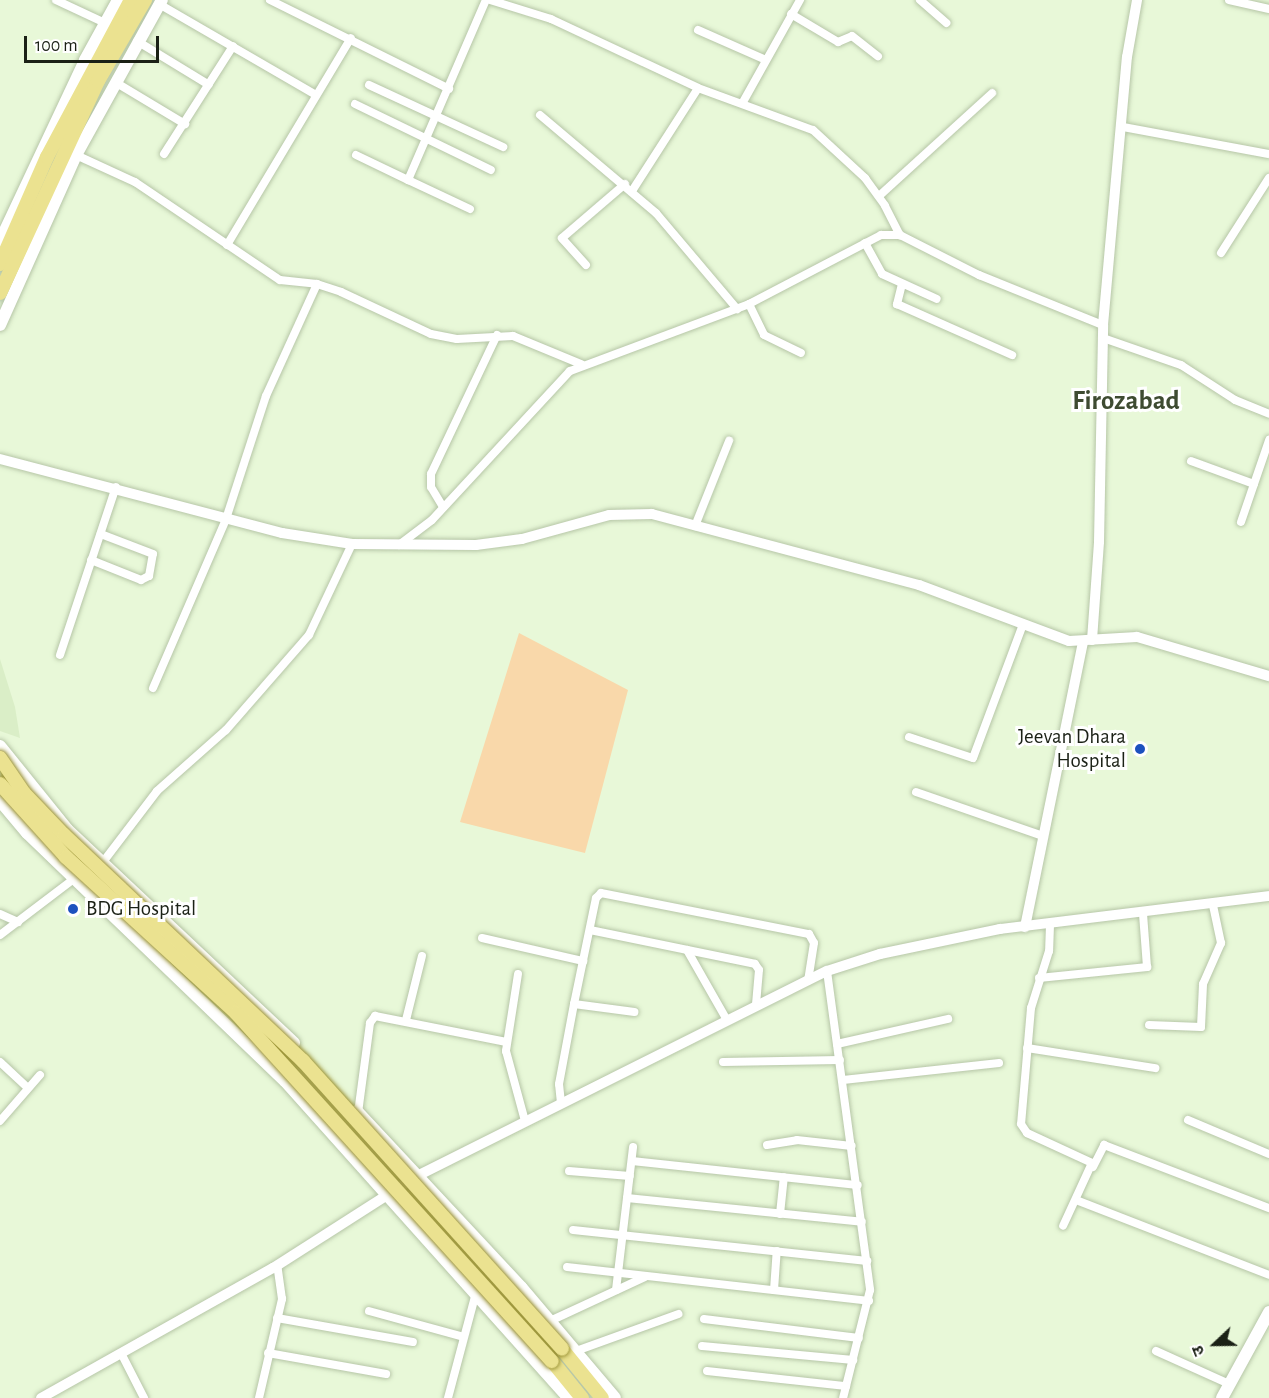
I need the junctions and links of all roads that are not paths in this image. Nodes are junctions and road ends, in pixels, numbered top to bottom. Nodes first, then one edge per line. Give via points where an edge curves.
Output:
1 (56, 0) edge
2 (118, 0) edge
3 (132, 0) edge
4 (145, 0) edge
5 (270, 0) edge
6 (488, 0) edge
7 (800, 0) edge
8 (920, 0) edge
9 (1137, 0) edge
10 (1229, 0) edge
11 (160, 2) edge
12 (1269, 9) edge
13 (792, 14) junction
14 (105, 23) junction
15 (946, 23) dead end
16 (698, 30) dead end
17 (351, 38) junction
18 (137, 41) junction
19 (232, 46) junction
20 (878, 56) dead end
21 (766, 60) junction
22 (115, 82) junction
23 (210, 85) junction
24 (369, 85) dead end
25 (698, 88) junction
26 (449, 89) junction
27 (992, 93) dead end
28 (316, 95) junction
29 (742, 102) junction
30 (355, 104) dead end
31 (540, 115) dead end
32 (436, 116) junction
33 (185, 124) junction
34 (1123, 126) junction
35 (425, 139) junction
36 (503, 147) dead end
37 (164, 154) dead end
38 (1269, 154) edge
39 (76, 155) junction
40 (356, 155) dead end
41 (491, 170) dead end
42 (1269, 178) edge
43 (408, 180) junction
44 (625, 184) junction
45 (632, 191) junction
46 (879, 196) junction
47 (470, 209) dead end
48 (900, 235) junction
49 (865, 243) junction
50 (10, 245) edge
51 (227, 245) junction
52 (1221, 253) dead end
53 (0, 264) edge
54 (586, 265) dead end
55 (317, 284) junction
56 (902, 284) junction
57 (0, 294) edge
58 (937, 299) dead end
59 (749, 304) junction
60 (737, 309) junction
61 (0, 325) edge
62 (1103, 325) junction
63 (497, 335) junction
64 (1103, 338) junction
65 (801, 353) dead end
66 (1012, 355) dead end
67 (581, 364) junction
68 (1269, 414) edge
69 (1269, 440) edge
70 (729, 441) dead end
71 (0, 459) edge
72 (1191, 461) dead end
73 (1254, 484) junction
74 (116, 487) junction
75 (443, 507) junction
76 (226, 519) junction
77 (1240, 522) dead end
78 (695, 526) junction
79 (101, 534) junction
80 (352, 544) junction
81 (398, 545) junction
82 (91, 560) junction
83 (1023, 624) junction
84 (1088, 641) junction
85 (60, 656) dead end
86 (1269, 676) edge
87 (153, 688) dead end
88 (909, 737) dead end
89 (0, 746) edge
90 (0, 758) edge
91 (0, 784) edge
92 (916, 792) dead end
93 (1, 803) edge
94 (1043, 836) junction
95 (103, 862) junction
96 (75, 878) junction
97 (1269, 896) edge
98 (1212, 904) junction
99 (0, 914) edge
100 (1143, 914) junction
101 (18, 922) junction
102 (1050, 925) junction
103 (1025, 927) junction
104 (590, 930) junction
105 (0, 935) edge
106 (482, 938) dead end
107 (687, 950) junction
108 (422, 956) dead end
109 (583, 961) junction
110 (827, 971) junction
111 (518, 974) dead end
112 (1039, 978) junction
113 (808, 981) junction
114 (574, 1004) junction
115 (756, 1006) junction
116 (634, 1012) dead end
117 (948, 1019) dead end
118 (406, 1020) junction
119 (727, 1020) junction
120 (1149, 1025) dead end
121 (506, 1042) junction
122 (837, 1044) junction
123 (1027, 1048) junction
124 (840, 1059) junction
125 (0, 1062) edge
126 (723, 1062) dead end
127 (999, 1063) dead end
128 (1155, 1068) dead end
129 (40, 1075) dead end
130 (843, 1080) junction
131 (28, 1088) junction
132 (561, 1103) junction
133 (358, 1113) junction
134 (1188, 1120) dead end
135 (0, 1121) edge
136 (525, 1121) junction
137 (767, 1145) dead end
138 (852, 1146) junction
139 (633, 1147) dead end
140 (1269, 1154) edge
141 (632, 1161) junction
142 (1092, 1167) junction
143 (569, 1171) dead end
144 (417, 1176) junction
145 (630, 1176) junction
146 (784, 1177) junction
147 (858, 1185) junction
148 (388, 1195) junction
149 (627, 1198) junction
150 (1076, 1200) junction
151 (1269, 1208) edge
152 (780, 1214) junction
153 (862, 1222) junction
154 (1063, 1226) dead end
155 (573, 1230) dead end
156 (623, 1235) junction
157 (777, 1251) junction
158 (867, 1261) junction
159 (277, 1265) junction
160 (567, 1267) dead end
161 (618, 1274) junction
162 (1269, 1275) edge
163 (648, 1276) junction
164 (616, 1290) junction
165 (774, 1290) junction
166 (476, 1293) junction
167 (869, 1301) junction
168 (369, 1311) dead end
169 (1269, 1312) edge
170 (678, 1314) dead end
171 (277, 1318) junction
172 (704, 1319) dead end
173 (550, 1321) junction
174 (464, 1337) junction
175 (860, 1338) junction
176 (413, 1342) dead end
177 (702, 1346) dead end
178 (569, 1350) junction
179 (1156, 1351) dead end
180 (122, 1353) junction
181 (268, 1353) junction
182 (853, 1360) junction
183 (707, 1371) dead end
184 (386, 1374) dead end
185 (1230, 1384) junction
186 (846, 1386) junction
187 (41, 1398) edge
188 (144, 1398) edge
189 (259, 1398) edge
190 (448, 1398) edge
191 (568, 1398) edge
192 (582, 1398) edge
193 (602, 1398) edge
194 (615, 1398) edge
195 (843, 1398) edge
196 (1222, 1398) edge

1 - 14 street
2 - 14 main road
3 - 50 main road via 47,157
4 - 50 main road
5 - 17 street
6 - 25 street via 564,24
6 - 26 street
7 - 13 street
8 - 15 street
9 - 34 street via 1126,57
10 - 12 street
11 - 18 main road
11 - 19 street
13 - 20 street via 838,42 852,36
13 - 21 street
14 - 50 main road
16 - 21 street
17 - 26 street
17 - 28 street
18 - 22 main road
18 - 23 street
19 - 23 street
19 - 28 street
21 - 29 street
22 - 33 street
22 - 39 main road
23 - 33 street
24 - 32 street
25 - 29 street
25 - 45 street
26 - 32 street
27 - 46 street
28 - 51 street
29 - 46 street via 819,134
30 - 35 street
31 - 44 street
32 - 35 street
32 - 36 street
33 - 37 street
34 - 38 street
34 - 62 street
35 - 41 street
35 - 43 street
39 - 51 street via 135,182
39 - 61 main road
40 - 43 street
42 - 52 street
43 - 47 street
44 - 45 street
44 - 54 street via 562,238
45 - 60 street via 684,244
46 - 48 street
48 - 49 street via 881,235
48 - 62 street via 979,275
49 - 56 street via 878,269
49 - 59 street
50 - 53 main road
50 - 57 main road
51 - 55 street via 280,280
55 - 63 street via 431,334 457,339
55 - 76 street via 266,396
56 - 58 street
56 - 66 street via 897,304
59 - 60 street
59 - 65 street via 764,335
60 - 67 street
62 - 64 street
63 - 67 street via 513,336
63 - 75 street via 431,474 431,487
64 - 68 street via 1181,365 1235,400
64 - 84 street via 1099,542
67 - 75 street via 562,378
69 - 73 street
70 - 78 street
71 - 74 street
72 - 73 street
73 - 77 street
74 - 76 street
74 - 79 street
75 - 81 street via 422,529
76 - 80 street
76 - 87 street
78 - 81 street via 652,514 624,512 503,542
78 - 83 street via 883,575
79 - 82 street
79 - 82 street via 153,554 149,576 141,580
80 - 81 street
80 - 95 street via 309,635 226,729 157,791
82 - 85 street
83 - 84 street via 1069,641
83 - 88 street via 973,758
84 - 86 street via 1137,637
84 - 94 street
89 - 95 main road via 67,829
90 - 178 main road, bridge via 24,793 64,836 303,1061
91 - 192 main road, bridge via 66,857 244,1021
92 - 94 street
93 - 96 main road
94 - 103 street
95 - 133 main road via 239,990
96 - 101 street
96 - 148 main road via 285,1081
97 - 98 street
98 - 100 street
98 - 120 street via 1221,944 1203,984 1201,1027
99 - 101 street
100 - 102 street
100 - 112 street via 1147,968
101 - 105 street
102 - 103 street
102 - 112 street via 1049,951
103 - 110 street via 880,954
104 - 107 street
104 - 109 street
104 - 113 street via 596,898 603,892 808,934 814,943
106 - 109 street
107 - 115 street via 758,967
107 - 119 street
108 - 118 street
109 - 114 street
110 - 113 street
110 - 122 street
111 - 121 street
112 - 123 street
113 - 115 street
114 - 116 street
114 - 132 street via 559,1084
115 - 119 street
117 - 122 street
118 - 121 street
118 - 133 street via 380,1015 371,1018
119 - 132 street
121 - 136 street via 510,1075
122 - 124 street
123 - 128 street
123 - 142 street via 1023,1131 1089,1161
124 - 126 street
124 - 130 street
125 - 131 street
127 - 130 street
129 - 131 street
130 - 138 street
131 - 135 street
132 - 136 street
133 - 144 main road
134 - 140 street
136 - 144 street
137 - 138 street via 791,1139
138 - 147 street
139 - 141 street
141 - 145 street
141 - 146 street
142 - 150 street
142 - 151 street via 1106,1145
143 - 145 street
144 - 148 street
144 - 173 main road
145 - 149 street
146 - 147 street
146 - 152 street
147 - 153 street
148 - 159 street
148 - 166 main road
149 - 152 street
149 - 156 street
150 - 154 street
150 - 162 street
152 - 153 street
153 - 158 street
155 - 156 street
156 - 157 street
156 - 161 street
157 - 158 street
157 - 165 street
158 - 167 street
159 - 171 street via 282,1293
159 - 180 street
160 - 161 street
161 - 163 street
161 - 164 street
163 - 164 street
163 - 165 street
164 - 173 street
165 - 167 street
166 - 174 street
166 - 191 main road
167 - 175 street
168 - 174 street
169 - 185 main road
170 - 178 street
171 - 176 street
171 - 181 street
172 - 175 street
173 - 178 main road
174 - 190 street
175 - 182 street
177 - 182 street
178 - 193 main road
178 - 194 main road
179 - 185 street
180 - 187 street
180 - 188 street
181 - 184 street
181 - 189 street
182 - 186 street
183 - 186 street
185 - 196 main road
186 - 195 street

